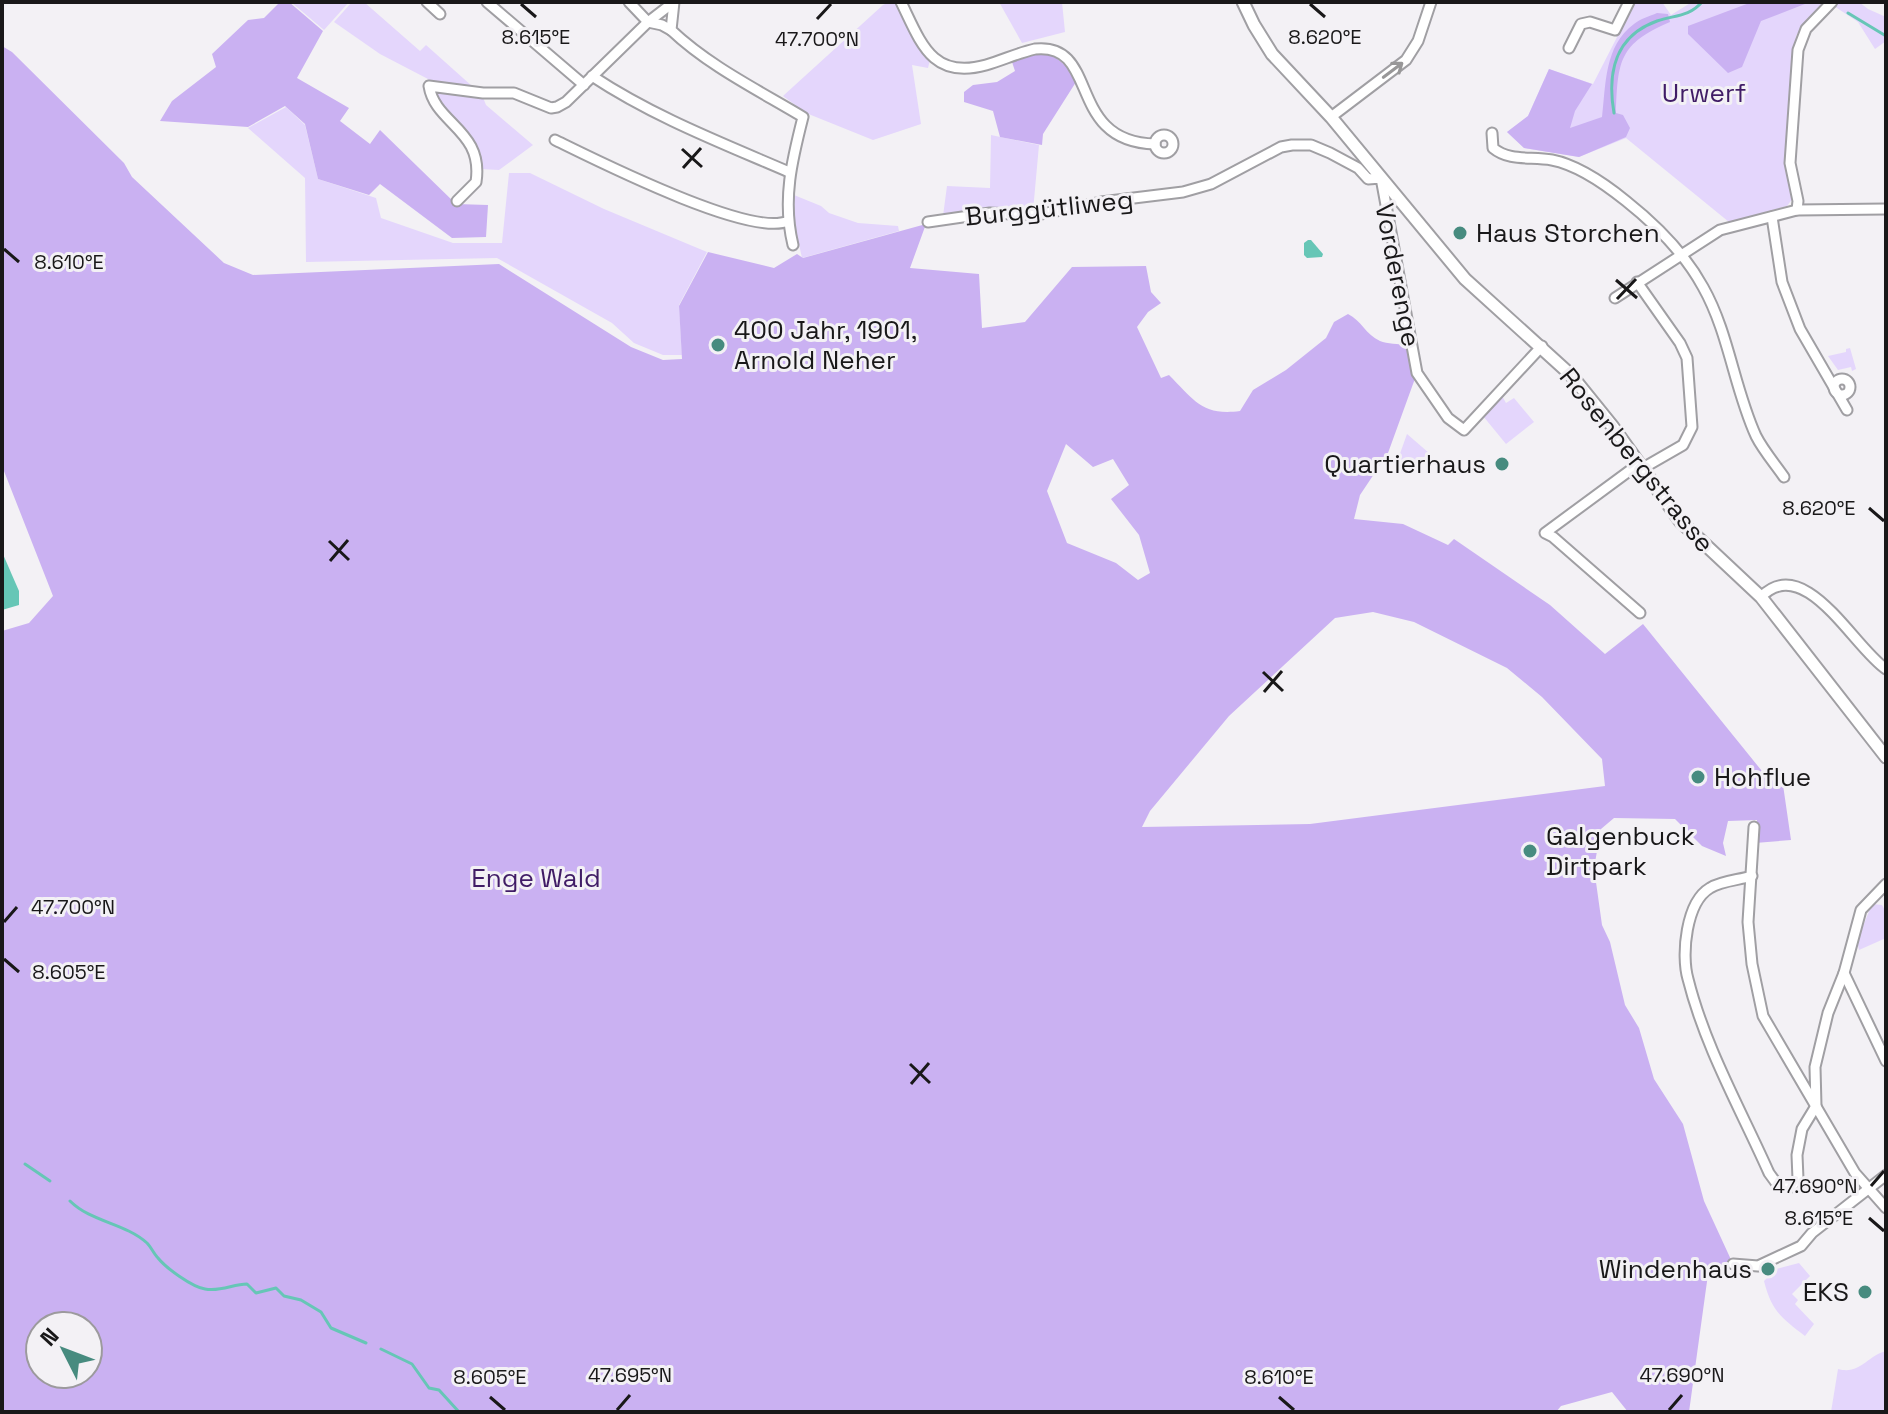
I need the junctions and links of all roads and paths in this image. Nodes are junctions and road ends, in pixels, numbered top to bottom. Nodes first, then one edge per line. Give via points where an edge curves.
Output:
1 (427, 2) edge
2 (487, 2) edge
3 (629, 2) edge
4 (674, 2) edge
5 (901, 2) edge
6 (1243, 2) edge
7 (1431, 2) edge
8 (1629, 2) edge
9 (1832, 2) edge
10 (440, 14) dead end
11 (648, 22) junction
12 (671, 30) junction
13 (1569, 48) dead end
14 (592, 76) junction
15 (584, 85) junction
16 (1331, 117) junction
17 (1492, 133) dead end
18 (555, 140) dead end
19 (1155, 144) dead end
20 (789, 172) junction
21 (1381, 178) junction
22 (457, 201) dead end
23 (1886, 209) edge
24 (1797, 210) junction
25 (1772, 217) junction
26 (788, 221) junction
27 (928, 222) dead end
28 (793, 245) dead end
29 (1680, 254) junction
30 (1637, 282) junction
31 (1615, 298) dead end
32 (1542, 346) junction
33 (1847, 410) dead end
34 (1641, 466) junction
35 (1784, 477) dead end
36 (1761, 597) junction
37 (1640, 613) dead end
38 (1886, 669) edge
39 (1886, 757) edge
40 (1754, 827) dead end
41 (1752, 876) junction
42 (1885, 887) edge
43 (1844, 973) junction
44 (1886, 1061) edge
45 (1816, 1106) junction
46 (1886, 1175) edge
47 (1868, 1189) junction
48 (1886, 1208) edge
49 (1733, 1264) dead end

1 - 10 street
2 - 15 street
3 - 11 street
4 - 11 street
4 - 12 street
5 - 19 street via 935,60 953,69 1035,49 1058,52 1075,68 1092,108 1111,132
6 - 16 street, Rosenbergstrasse via 1272,54
16 -> 7 street via 1406,60
8 - 13 street via 1615,30 1581,24
9 - 24 street via 1806,29 1798,50 1790,163
11 - 12 street
11 - 14 street
12 - 20 street via 721,68 803,117
14 - 15 street
14 - 20 street via 677,124
15 - 22 street via 551,108 514,93 429,86 477,157 476,182
16 - 21 street, Rosenbergstrasse
17 - 29 street via 1493,148 1501,154 1551,160 1592,177 1626,200
18 - 26 street via 697,204 770,225
20 - 26 street
21 - 27 street, Burggütliweg via 1368,179 1358,168 1311,145 1292,145 1211,184 1171,195 1037,215 990,213
21 - 32 street, Rosenbergstrasse via 1472,286
21 - 32 street, Vorderenge via 1417,373 1448,418 1464,430
23 - 24 street
24 - 25 street
25 - 29 street via 1720,230
25 - 33 street via 1782,282 1803,335
26 - 28 street
29 - 30 street
29 - 35 street via 1716,316 1757,438
30 - 31 street
30 - 34 street via 1687,358 1692,427 1683,445
32 - 34 street, Rosenbergstrasse
34 - 36 street, Rosenbergstrasse via 1687,528
34 - 37 street via 1545,533
36 - 38 street via 1778,585 1802,589 1827,607
36 - 39 street, Rosenbergstrasse
40 - 41 street
41 - 45 street via 1748,922 1763,1016
41 - 45 street via 1710,887 1695,902 1686,933 1687,976 1707,1036 1777,1184 1791,1187 1798,1179 1802,1129
42 - 43 street via 1861,910
43 - 44 street
43 - 45 street via 1815,1067
45 - 47 street
46 - 47 street
47 - 48 street
47 - 49 street via 1801,1246 1758,1266

